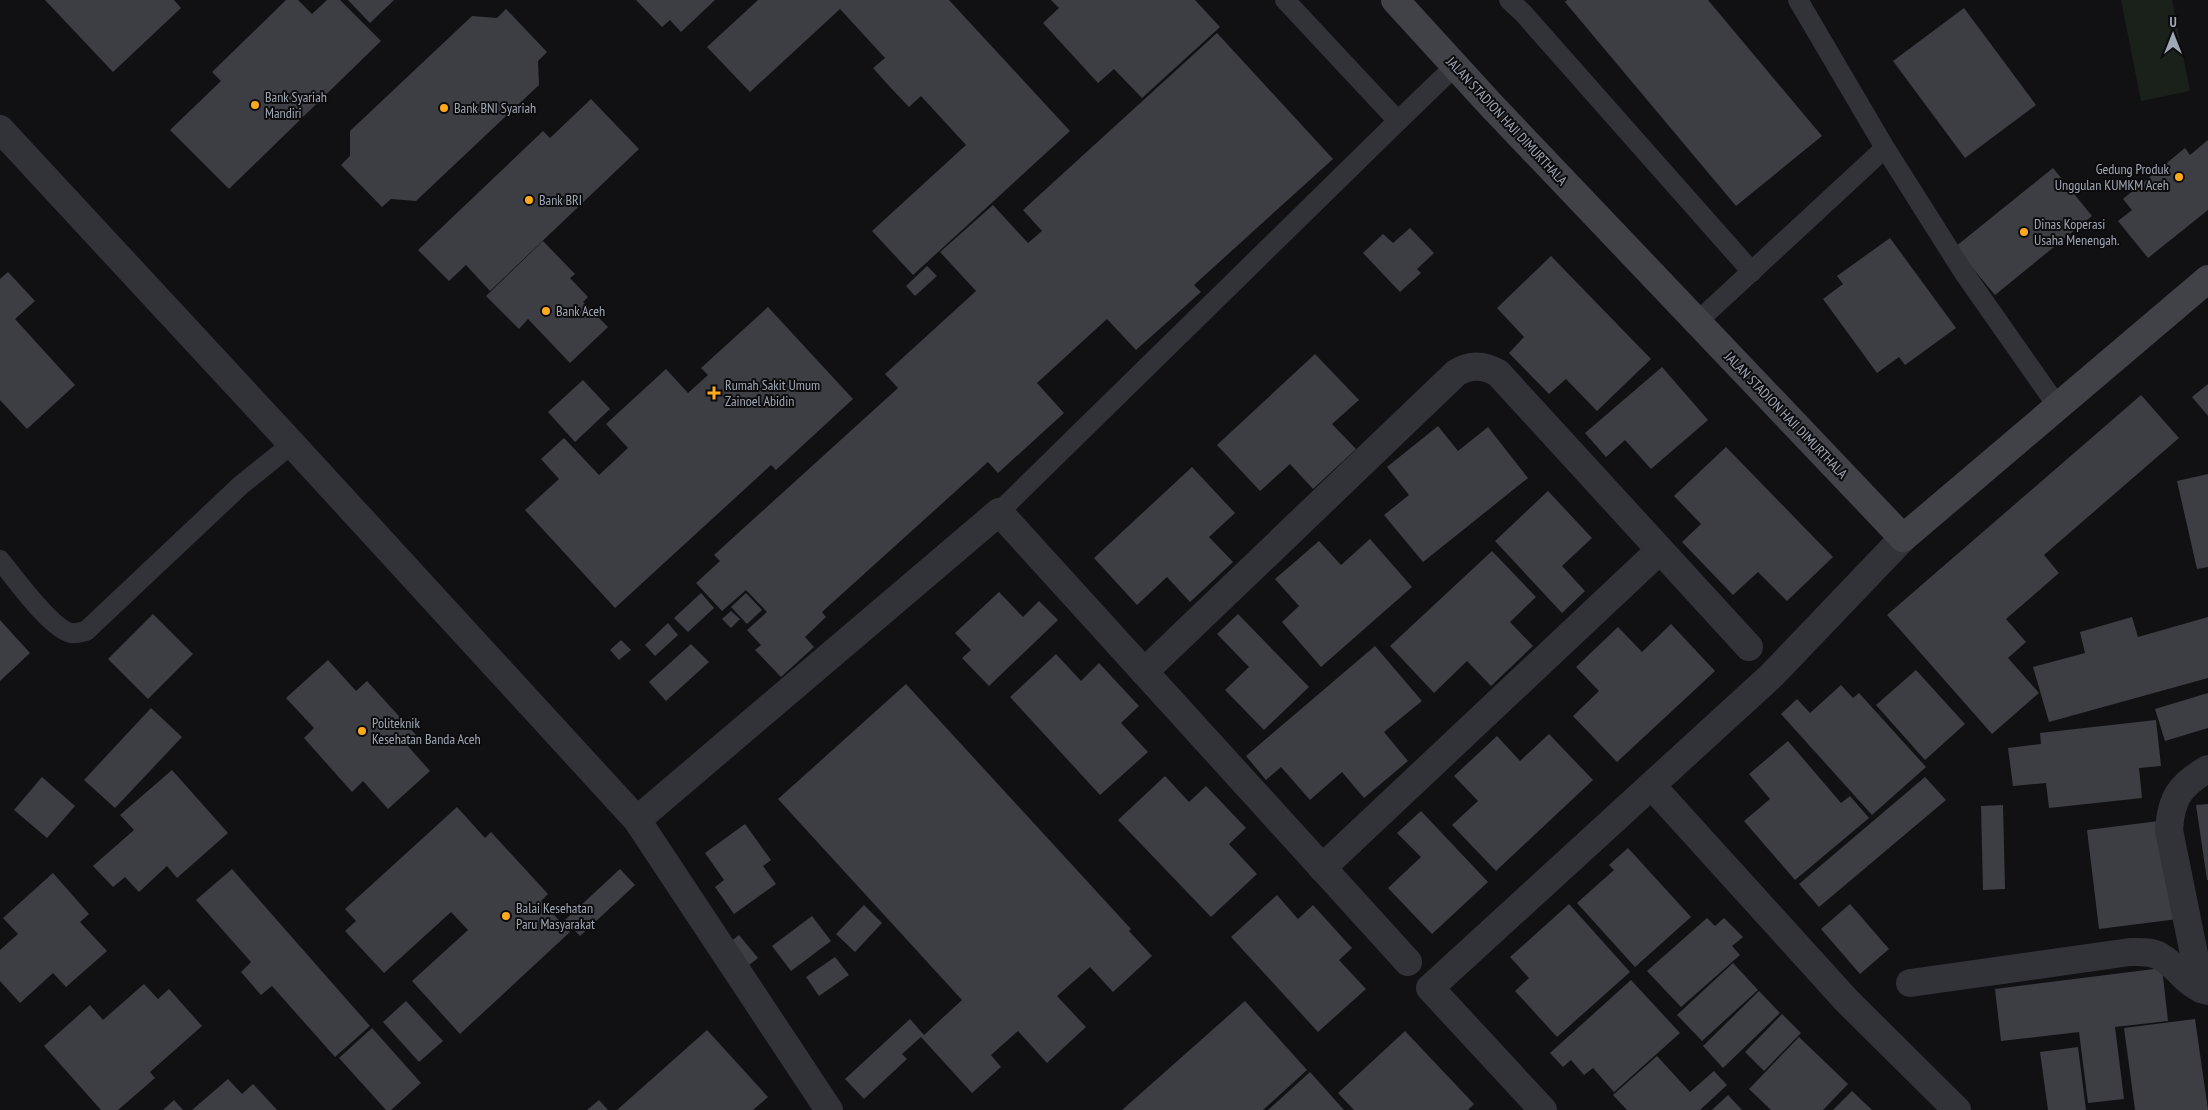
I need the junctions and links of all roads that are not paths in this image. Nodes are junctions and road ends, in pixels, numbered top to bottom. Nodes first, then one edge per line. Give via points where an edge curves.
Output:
1 (1285, 0) edge
2 (1395, 0) edge
3 (1509, 0) edge
4 (1798, 0) edge
5 (1455, 66) junction
6 (1398, 121) junction
7 (0, 129) edge
8 (1885, 148) junction
9 (1752, 272) junction
10 (2208, 279) edge
11 (1697, 322) junction
12 (2058, 407) junction
13 (292, 444) junction
14 (999, 512) junction
15 (1903, 538) junction
16 (1660, 550) junction
17 (0, 560) edge
18 (1749, 647) dead end
19 (1144, 672) junction
20 (2208, 769) edge
21 (1652, 786) junction
22 (637, 820) junction
23 (1322, 868) junction
24 (1408, 962) dead end
25 (1910, 984) dead end
26 (2204, 990) edge
27 (829, 1110) edge
28 (1543, 1110) edge
29 (1957, 1110) edge

1 - 6 lane
2 - 5 street, JALAN STADION HAJI DIMURTHALA
3 - 9 lane
4 - 8 lane
5 - 6 lane
5 - 11 street, JALAN STADION HAJI DIMURTHALA
6 - 14 lane
7 - 13 street
8 - 9 lane
8 - 12 lane via 1964,273
9 - 11 lane
10 - 12 street
11 - 15 street, JALAN STADION HAJI DIMURTHALA
12 - 15 street
13 - 17 lane via 241,485 86,631 72,634 60,629
13 - 22 street
14 - 19 street
14 - 22 street
15 - 21 street via 1772,675
16 - 18 street
16 - 19 street via 1498,373 1482,366 1463,369
16 - 23 street
19 - 23 street
20 - 26 street via 2196,776 2176,797 2169,830
21 - 28 street via 1430,988
21 - 29 street via 1847,1002
22 - 27 street
23 - 24 street
25 - 26 street via 2145,952 2163,958 2187,980

